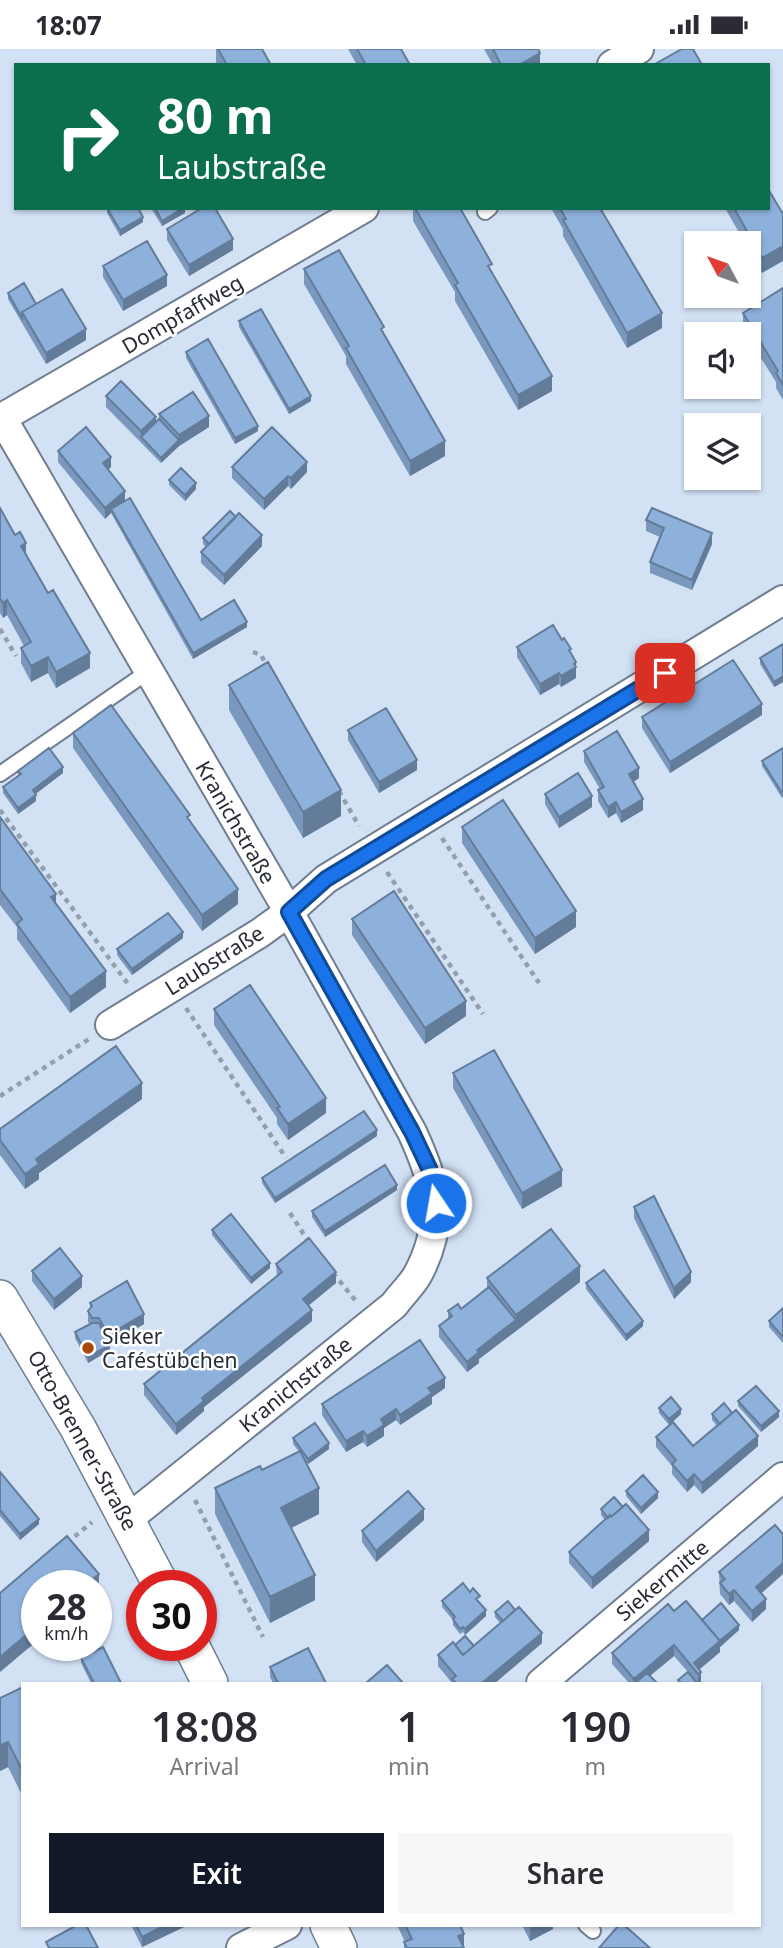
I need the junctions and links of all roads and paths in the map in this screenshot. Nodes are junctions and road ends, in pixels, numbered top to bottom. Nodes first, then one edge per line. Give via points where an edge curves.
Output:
1 (639, 49) edge
2 (615, 63) edge
3 (361, 210) edge
4 (1, 419) edge
5 (783, 600) edge
6 (0, 629) edge
7 (253, 652) dead end
8 (16, 656) dead end
9 (149, 671) junction
10 (274, 678) edge
11 (0, 774) edge
12 (333, 782) edge
13 (0, 810) edge
14 (428, 817) junction
15 (373, 851) junction
16 (289, 912) junction
17 (539, 983) dead end
18 (172, 987) junction
19 (143, 1005) junction
20 (483, 1014) dead end
21 (110, 1025) joint
22 (0, 1095) edge
23 (286, 1158) dead end
24 (290, 1213) dead end
25 (316, 1251) edge
26 (332, 1272) edge
27 (0, 1298) edge
28 (373, 1322) junction
29 (182, 1475) junction
30 (783, 1477) edge
31 (122, 1510) junction
32 (58, 1551) edge
33 (153, 1570) edge
34 (263, 1637) dead end
35 (199, 1661) edge
36 (209, 1682) edge
37 (542, 1682) edge
38 (283, 1927) edge
39 (329, 1927) edge
40 (241, 1948) edge
41 (339, 1948) edge

1 - 2 street
3 - 4 street, Dompfaffweg
4 - 9 street, Kranichstraße
5 - 14 street, Laubstraße
6 - 8 path
7 - 10 path via 261,655
9 - 11 lane
9 - 16 street, Kranichstraße
12 - 15 path
13 - 19 path
14 - 15 street, Laubstraße
14 - 17 path
15 - 16 street, Laubstraße via 326,879
15 - 20 path
16 - 18 street, Laubstraße
16 - 28 street, Kranichstraße via 429,1168 436,1203 434,1231 417,1275 394,1305
18 - 19 street, Laubstraße
18 - 23 path
19 - 21 street, Laubstraße
21 - 22 path
24 - 25 path
26 - 28 path
27 - 31 street, Otto-Brenner-Straße
28 - 29 street, Kranichstraße
29 - 31 street, Kranichstraße
29 - 34 path
30 - 37 street, Siekermitte
31 - 32 path
31 - 33 street, Otto-Brenner-Straße
35 - 36 street
38 - 40 street
39 - 41 street

